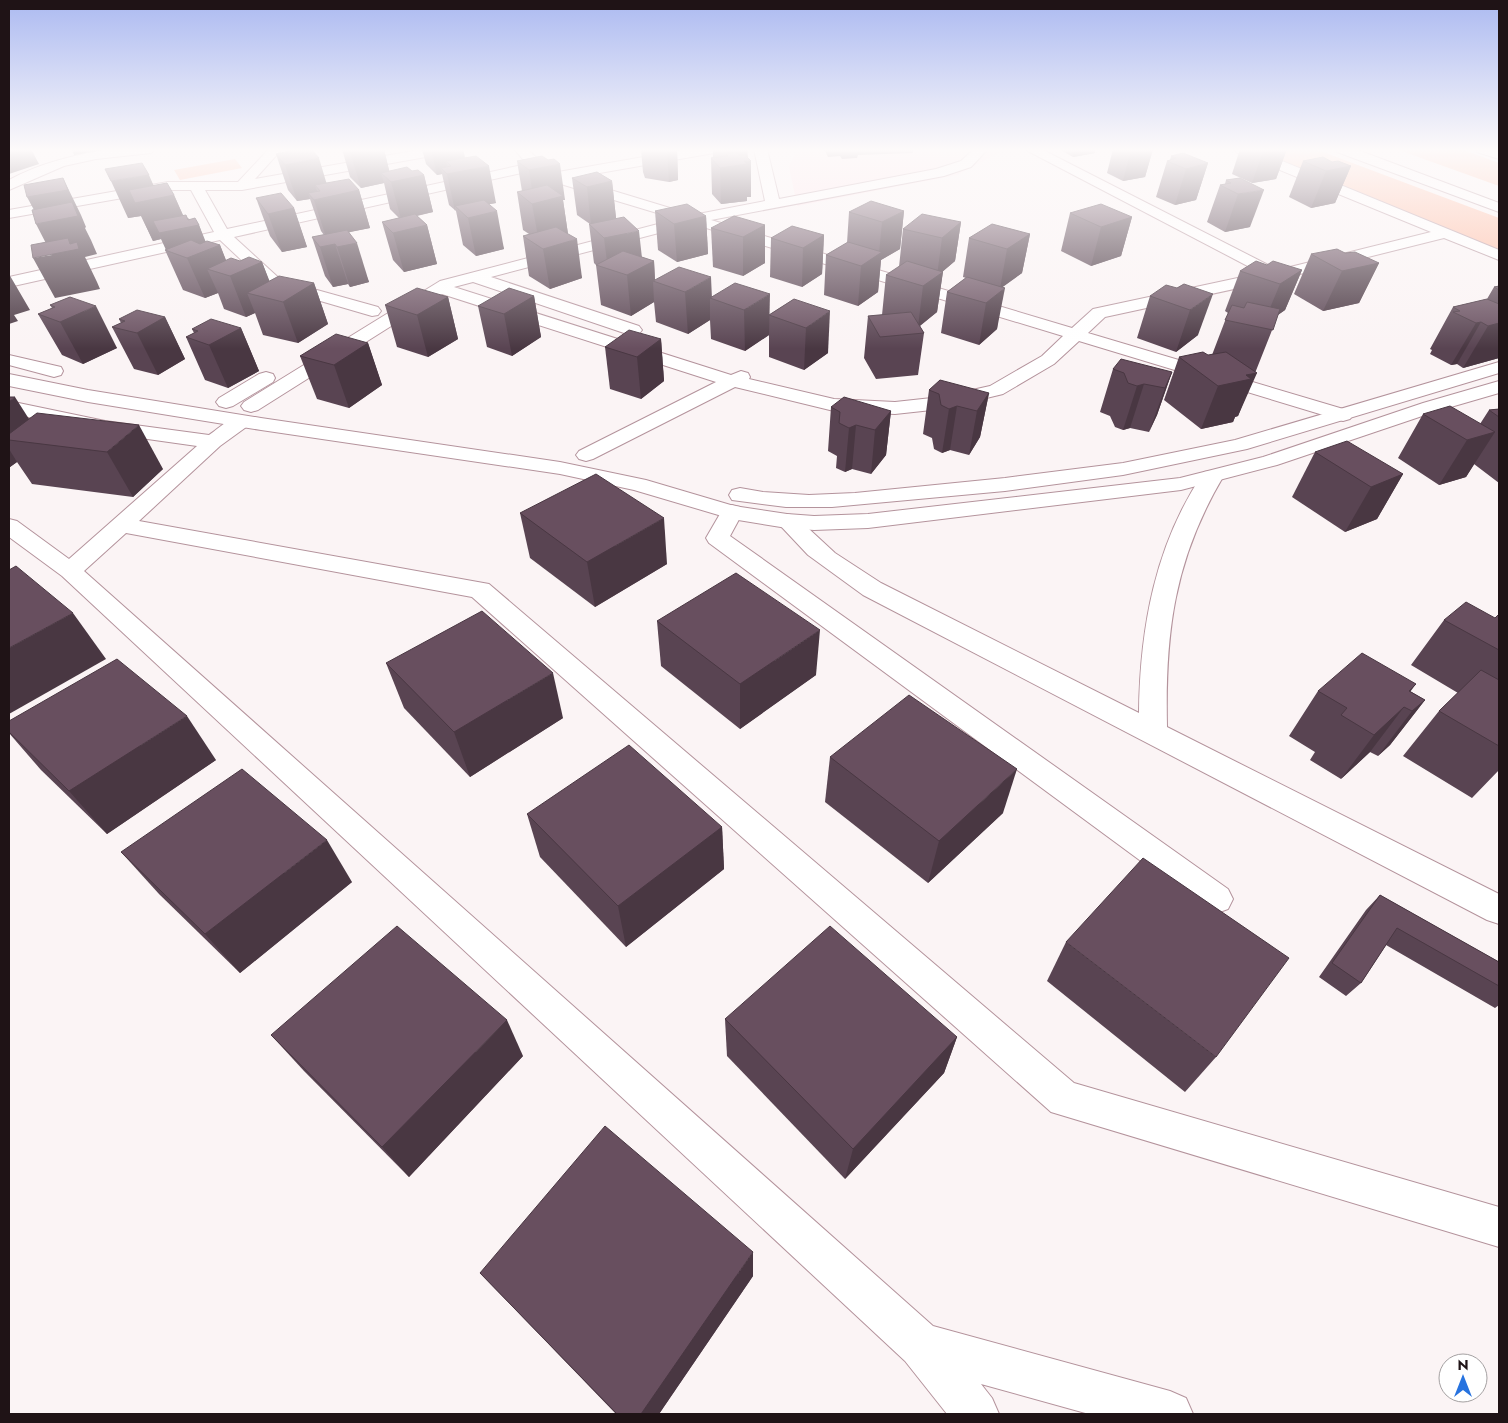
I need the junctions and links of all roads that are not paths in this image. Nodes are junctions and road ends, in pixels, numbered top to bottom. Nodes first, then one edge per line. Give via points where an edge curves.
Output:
1 (212, 215) edge
2 (312, 215) edge
3 (658, 215) edge
4 (682, 215) edge
5 (714, 215) edge
6 (1160, 215) edge
7 (1403, 215) edge
8 (694, 219) junction
9 (1446, 233) junction
10 (223, 235) junction
11 (1499, 255) edge
12 (1276, 275) junction
13 (475, 277) junction
14 (422, 280) dead end
15 (9, 282) edge
16 (441, 288) junction
17 (389, 301) edge
18 (372, 311) junction
19 (356, 321) dead end
20 (1070, 332) junction
21 (652, 336) edge
22 (717, 358) dead end
23 (9, 360) edge
24 (1499, 366) edge
25 (283, 367) dead end
26 (754, 370) junction
27 (9, 380) edge
28 (732, 381) junction
29 (1499, 387) edge
30 (226, 402) junction
31 (9, 407) edge
32 (246, 413) junction
33 (1343, 415) junction
34 (213, 442) junction
35 (586, 455) junction
36 (1212, 477) junction
37 (732, 512) junction
38 (787, 521) junction
39 (122, 524) junction
40 (9, 526) edge
41 (70, 571) junction
42 (1153, 732) junction
43 (1217, 899) dead end
44 (1499, 910) edge
45 (1499, 1227) edge
46 (921, 1345) junction
47 (976, 1414) edge
48 (1170, 1414) edge

1 - 10 main road
2 - 10 main road
3 - 14 main road
4 - 8 main road
5 - 8 main road
6 - 12 main road
7 - 9 main road
8 - 13 main road
8 - 20 main road
9 - 11 main road
9 - 12 main road
10 - 15 main road
10 - 18 main road via 275,283
12 - 20 main road via 1099,313
13 - 16 main road
13 - 21 main road
16 - 28 main road
16 - 32 main road
17 - 18 main road
18 - 19 main road
20 - 26 main road via 986,383 906,399 879,400 830,394
20 - 28 main road via 1048,360 996,390 911,408 834,405
20 - 33 main road
22 - 26 main road
23 - 30 main road
24 - 33 main road
25 - 30 main road
26 - 28 main road
27 - 32 main road via 88,396
28 - 35 main road
29 - 36 main road
30 - 32 main road
31 - 34 main road via 105,427
32 - 34 main road
32 - 35 main road via 471,436
32 - 37 main road via 560,468 638,485
33 - 35 main road via 1223,450 1104,473 830,502 747,496
34 - 39 main road
36 - 38 main road via 1109,494 878,520 841,523
36 - 42 main road via 1182,534 1163,592 1152,680
37 - 38 main road
37 - 43 main road via 717,538
38 - 42 main road via 828,561 872,589
39 - 41 main road
39 - 45 main road via 480,590 1064,1099
40 - 41 main road
41 - 46 main road
42 - 44 main road
46 - 47 main road
46 - 48 main road

